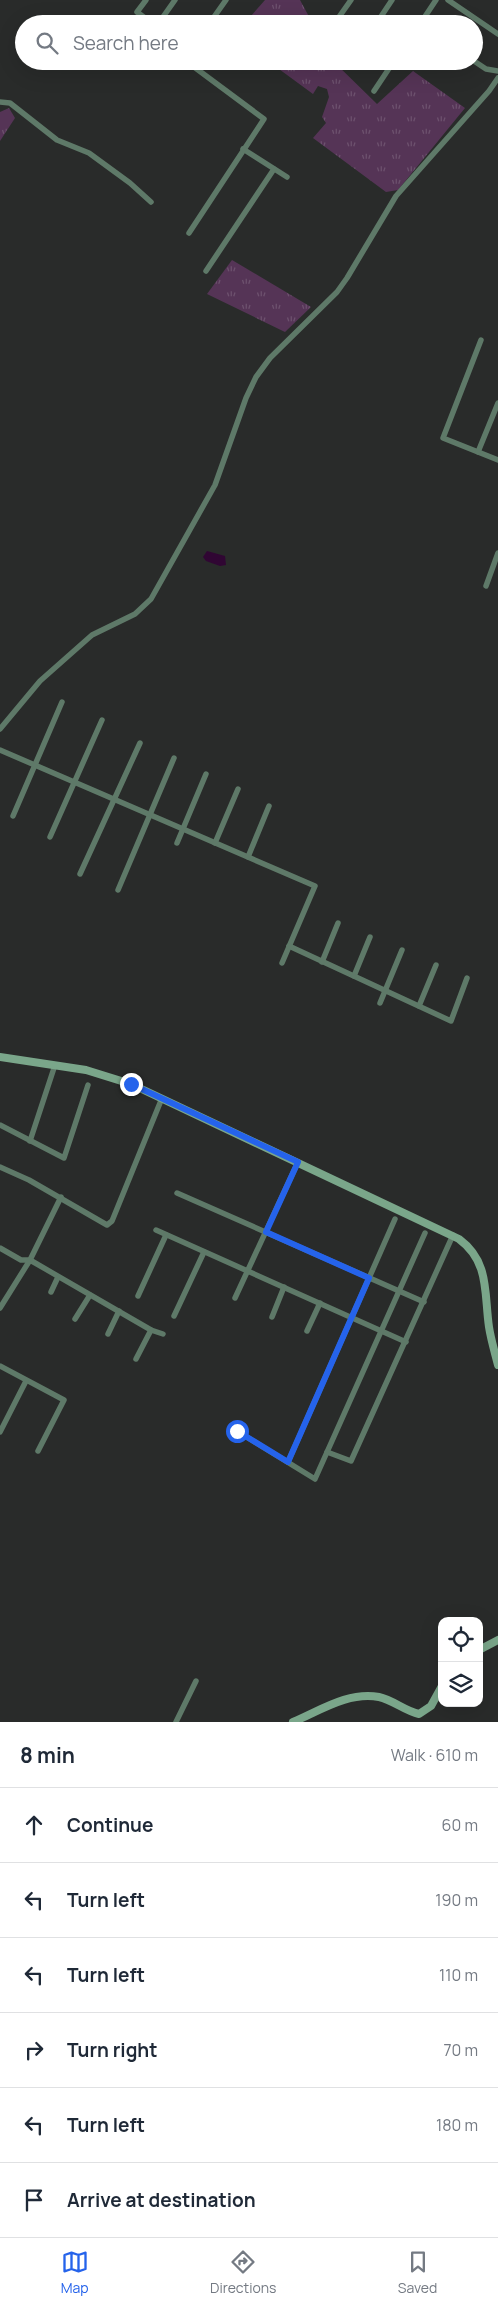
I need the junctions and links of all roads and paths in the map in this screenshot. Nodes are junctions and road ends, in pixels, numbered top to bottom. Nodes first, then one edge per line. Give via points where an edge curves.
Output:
1 (146, 0) edge
2 (175, 0) edge
3 (226, 0) edge
4 (351, 0) edge
5 (392, 0) edge
6 (436, 0) edge
7 (448, 0) edge
8 (141, 15) edge
9 (164, 15) edge
10 (215, 15) edge
11 (340, 15) edge
12 (382, 15) edge
13 (426, 15) edge
14 (470, 15) edge
15 (483, 24) edge
16 (498, 34) edge
17 (483, 67) edge
18 (198, 70) edge
19 (388, 70) edge
20 (498, 72) edge
21 (498, 78) edge
22 (374, 91) dead end
23 (0, 102) edge
24 (243, 149) junction
25 (274, 169) junction
26 (287, 177) dead end
27 (151, 202) dead end
28 (189, 233) dead end
29 (206, 271) dead end
30 (481, 340) dead end
31 (498, 404) edge
32 (478, 452) junction
33 (498, 460) edge
34 (498, 554) edge
35 (486, 586) dead end
36 (62, 702) dead end
37 (102, 720) dead end
38 (0, 729) edge
39 (140, 743) dead end
40 (0, 750) edge
41 (174, 758) dead end
42 (36, 765) junction
43 (206, 774) dead end
44 (75, 782) junction
45 (238, 789) dead end
46 (114, 799) junction
47 (269, 806) dead end
48 (150, 815) junction
49 (13, 816) dead end
50 (184, 829) junction
51 (50, 837) dead end
52 (177, 843) dead end
53 (215, 843) junction
54 (248, 857) junction
55 (80, 874) dead end
56 (118, 890) dead end
57 (338, 923) dead end
58 (370, 937) dead end
59 (289, 946) junction
60 (402, 950) dead end
61 (282, 962) dead end
62 (322, 962) junction
63 (436, 965) dead end
64 (354, 976) junction
65 (467, 978) dead end
66 (386, 991) junction
67 (380, 1003) dead end
68 (419, 1006) junction
69 (0, 1057) edge
70 (56, 1065) junction
71 (88, 1085) dead end
72 (162, 1098) junction
73 (0, 1125) edge
74 (30, 1141) junction
75 (298, 1162) junction
76 (0, 1167) edge
77 (177, 1193) dead end
78 (61, 1198) junction
79 (395, 1219) dead end
80 (156, 1230) dead end
81 (266, 1232) junction
82 (425, 1234) dead end
83 (166, 1235) junction
84 (453, 1235) junction
85 (0, 1248) edge
86 (204, 1252) junction
87 (30, 1260) junction
88 (248, 1271) junction
89 (58, 1278) junction
90 (369, 1278) junction
91 (284, 1287) junction
92 (51, 1292) dead end
93 (399, 1292) junction
94 (90, 1295) junction
95 (138, 1296) dead end
96 (235, 1298) dead end
97 (424, 1302) junction
98 (320, 1303) junction
99 (0, 1308) edge
100 (118, 1311) junction
101 (174, 1316) dead end
102 (272, 1317) dead end
103 (352, 1318) junction
104 (75, 1319) dead end
105 (151, 1330) junction
106 (307, 1331) dead end
107 (382, 1331) junction
108 (108, 1334) dead end
109 (163, 1334) dead end
110 (406, 1342) junction
111 (136, 1359) dead end
112 (0, 1366) edge
113 (498, 1366) edge
114 (26, 1381) junction
115 (237, 1431) dead end
116 (0, 1432) edge
117 (38, 1451) dead end
118 (327, 1452) junction
119 (288, 1462) junction
120 (498, 1640) edge
121 (483, 1648) edge
122 (196, 1681) dead end
123 (438, 1693) edge
124 (176, 1722) edge
125 (293, 1722) edge

1 - 8 street via 137,12
2 - 9 street
3 - 10 street
4 - 11 street
5 - 12 street
6 - 13 street
7 - 14 street
15 - 16 street
17 - 20 street
18 - 24 street via 264,119
19 - 22 street
21 - 38 street via 396,196 337,292 270,358 256,377 215,485 151,599 136,614 92,635 40,682
23 - 27 street via 10,103 58,140 89,153 130,182
24 - 25 street
24 - 28 street
25 - 26 street
25 - 29 street
30 - 32 street via 443,438
31 - 32 street
32 - 33 street
34 - 35 street
36 - 42 street
37 - 44 street
39 - 46 street
40 - 42 street
41 - 48 street
42 - 44 street
42 - 49 street
43 - 50 street
44 - 46 street
44 - 51 street
45 - 53 street
46 - 48 street
46 - 55 street
47 - 54 street
48 - 50 street
48 - 56 street
50 - 52 street
50 - 53 street
53 - 54 street
54 - 59 street via 315,886
57 - 62 street
58 - 64 street
59 - 61 street
59 - 62 street
60 - 66 street
62 - 64 street
63 - 68 street
64 - 66 street
65 - 68 street via 451,1021
66 - 67 street
66 - 68 street
69 - 70 street
70 - 72 street via 109,1076
70 - 74 street
71 - 74 street via 64,1158
72 - 75 street
72 - 78 street via 110,1223 103,1224
73 - 74 street
75 - 81 street
75 - 84 street
76 - 78 street
77 - 81 street
78 - 87 street
79 - 90 street
80 - 83 street
81 - 88 street
81 - 90 street
82 - 93 street
83 - 86 street
83 - 95 street
84 - 97 street
84 - 113 street via 471,1248 483,1272 489,1328
85 - 87 street via 21,1260
86 - 88 street
86 - 101 street
87 - 89 street
87 - 99 street
88 - 91 street
88 - 96 street
89 - 92 street
89 - 94 street
90 - 93 street
90 - 103 street
91 - 98 street
91 - 102 street
93 - 97 street
93 - 107 street
94 - 100 street
94 - 104 street
97 - 110 street
98 - 103 street
98 - 106 street
100 - 105 street
100 - 108 street
103 - 107 street
103 - 119 street
105 - 109 street
105 - 111 street
107 - 110 street
107 - 118 street
110 - 118 street via 351,1461
112 - 114 street
114 - 116 street
114 - 117 street via 64,1400
115 - 119 street
118 - 119 street via 315,1478
120 - 121 street
122 - 124 street
123 - 125 street via 431,1706 419,1714 391,1701 365,1696 347,1698

